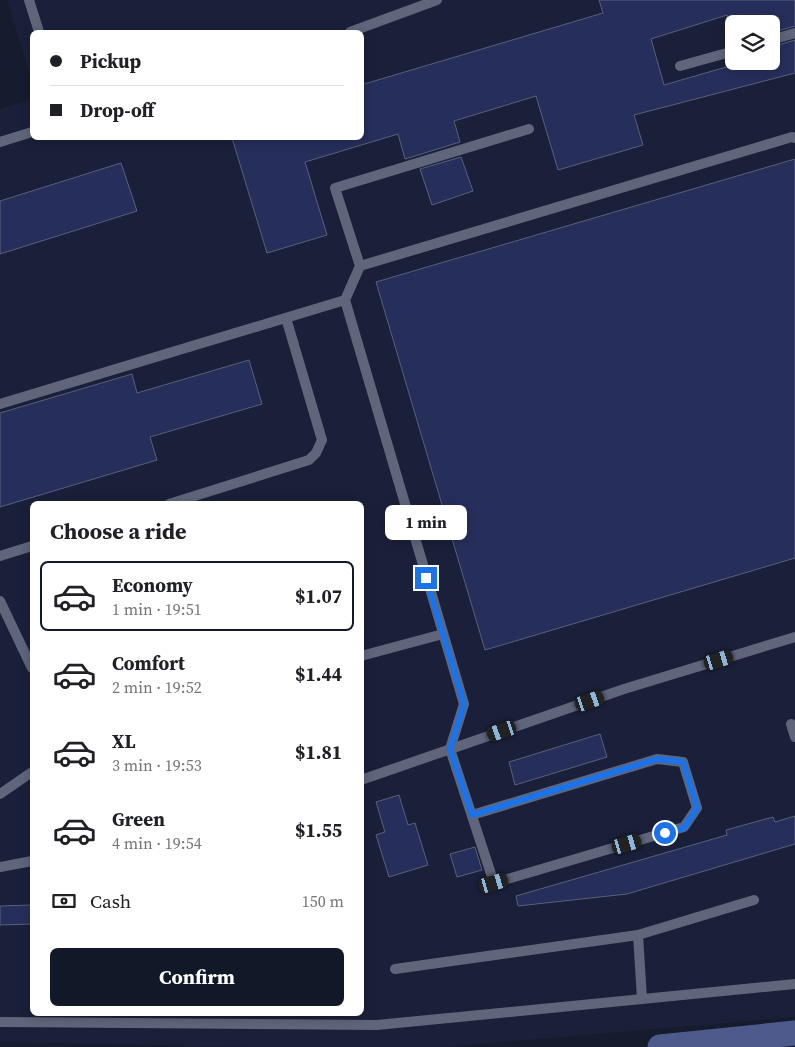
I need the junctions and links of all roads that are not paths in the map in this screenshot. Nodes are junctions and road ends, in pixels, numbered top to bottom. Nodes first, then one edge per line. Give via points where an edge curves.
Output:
1 (29, 0) edge
2 (436, 0) edge
3 (38, 30) edge
4 (355, 30) edge
5 (795, 33) edge
6 (780, 37) edge
7 (725, 54) edge
8 (680, 66) dead end
9 (529, 129) dead end
10 (30, 133) edge
11 (795, 138) edge
12 (0, 142) edge
13 (360, 266) junction
14 (345, 300) junction
15 (286, 318) junction
16 (0, 404) edge
17 (179, 501) edge
18 (30, 547) edge
19 (0, 556) edge
20 (0, 601) edge
21 (443, 634) junction
22 (795, 637) edge
23 (364, 655) edge
24 (30, 664) edge
25 (791, 724) dead end
26 (795, 736) edge
27 (450, 749) junction
28 (30, 773) edge
29 (364, 779) edge
30 (0, 794) edge
31 (472, 815) junction
32 (30, 861) edge
33 (0, 867) edge
34 (754, 900) dead end
35 (638, 934) junction
36 (396, 969) dead end
37 (795, 984) edge
38 (642, 999) junction
39 (81, 1018) edge
40 (0, 1022) edge

1 - 3 lane
2 - 4 lane
5 - 6 lane
7 - 8 lane
9 - 13 lane via 335,188
10 - 12 lane
11 - 13 lane
13 - 14 lane
14 - 15 lane
14 - 21 lane
15 - 16 lane
15 - 17 lane via 322,440 316,453 309,460
18 - 19 lane
20 - 24 lane
21 - 23 lane
21 - 27 lane via 464,704
22 - 27 lane via 624,689
25 - 26 lane
27 - 29 lane
27 - 31 lane
28 - 30 lane
31 - 31 lane via 494,883 684,828 697,808 683,762 657,759
32 - 33 lane
34 - 35 lane
35 - 36 lane
35 - 38 lane
37 - 38 lane
38 - 39 lane via 377,1025
39 - 40 lane

